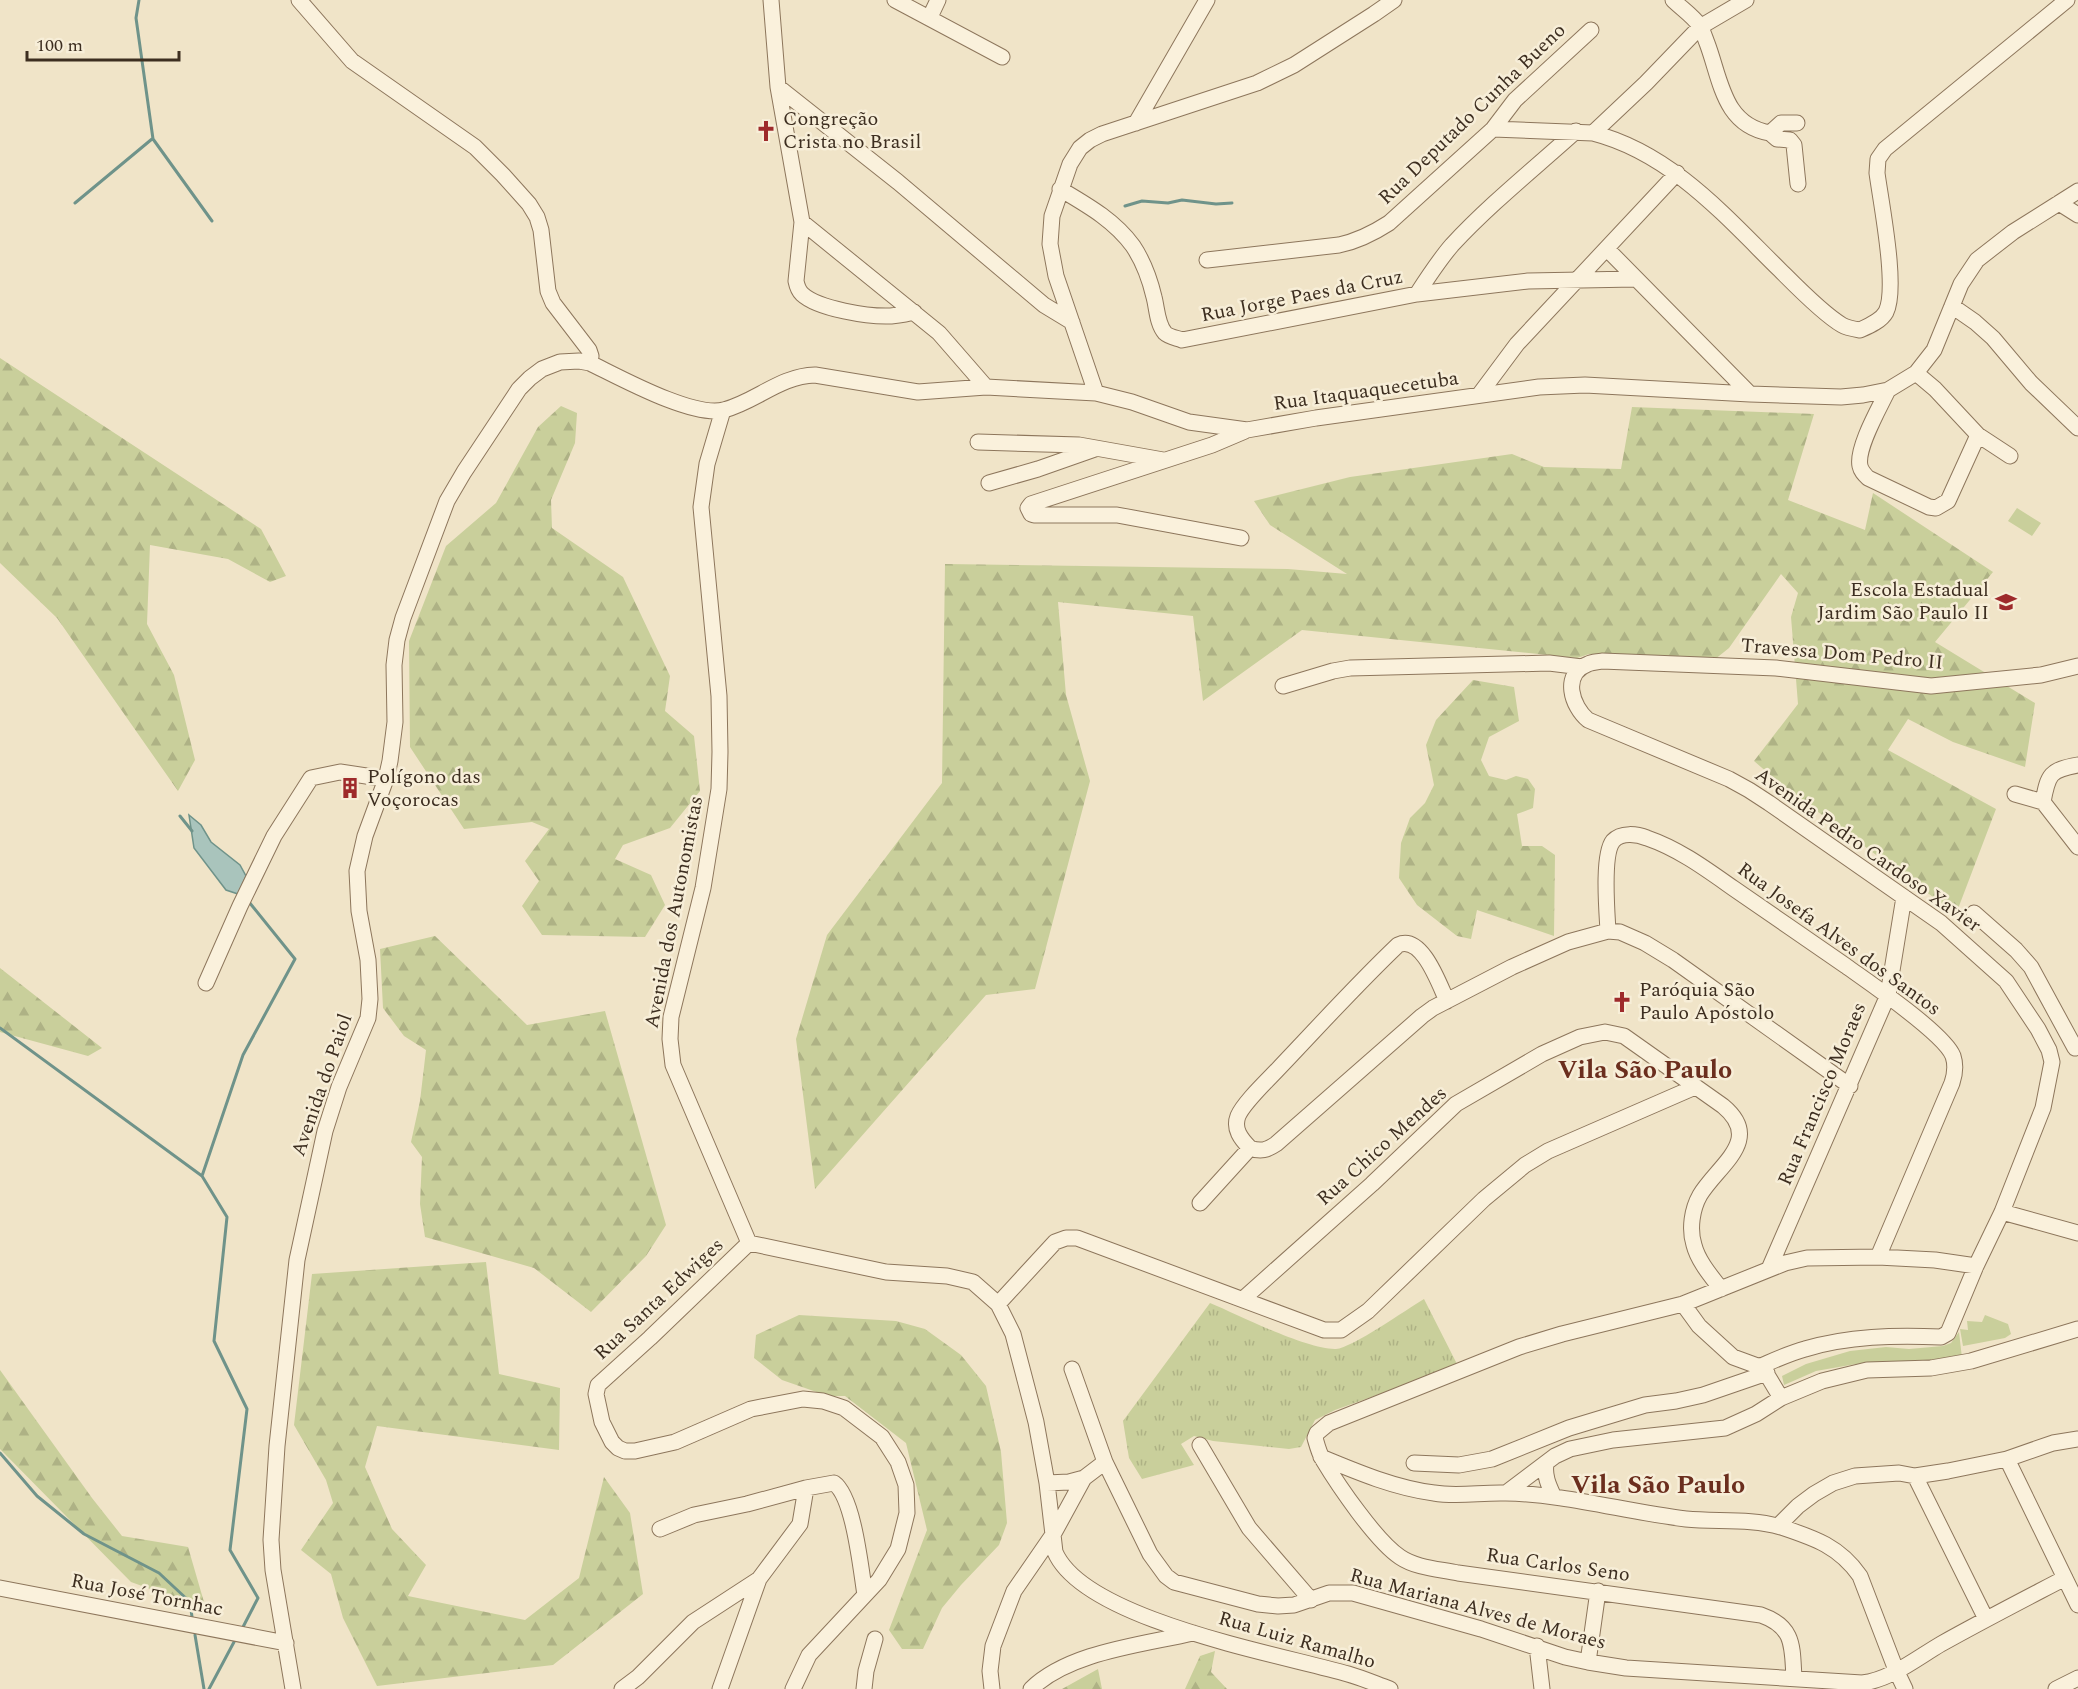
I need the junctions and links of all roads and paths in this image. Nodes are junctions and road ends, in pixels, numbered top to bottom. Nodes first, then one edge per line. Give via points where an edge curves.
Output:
1 (299, 0) edge
2 (895, 0) edge
3 (938, 0) edge
4 (1207, 0) edge
5 (1394, 0) edge
6 (1673, 0) edge
7 (1746, 0) edge
8 (2067, 0) edge
9 (774, 1) edge
10 (930, 17) junction
11 (1700, 27) junction
12 (1591, 30) dead end
13 (1002, 57) dead end
14 (778, 87) junction
15 (1136, 123) junction
16 (1797, 123) dead end
17 (1493, 129) junction
18 (1576, 131) junction
19 (1762, 131) junction
20 (1593, 133) junction
21 (1677, 173) junction
22 (1798, 184) dead end
23 (1060, 189) junction
24 (2078, 192) edge
25 (2059, 203) junction
26 (2078, 215) edge
27 (802, 222) junction
28 (1607, 249) junction
29 (1207, 260) dead end
30 (1635, 279) junction
31 (1578, 281) junction
32 (1417, 294) junction
33 (1952, 306) junction
34 (914, 312) junction
35 (1072, 322) junction
36 (590, 363) junction
37 (1916, 373) junction
38 (986, 387) junction
39 (1888, 390) junction
40 (1096, 393) junction
41 (1750, 394) junction
42 (1479, 395) junction
43 (723, 410) junction
44 (1189, 422) junction
45 (2078, 428) edge
46 (1247, 430) junction
47 (1978, 435) junction
48 (978, 442) dead end
49 (1098, 447) junction
50 (1195, 450) junction
51 (2010, 456) dead end
52 (1163, 460) junction
53 (989, 483) dead end
54 (1241, 538) dead end
55 (2078, 666) edge
56 (1582, 667) junction
57 (1283, 686) dead end
58 (2078, 765) edge
59 (386, 779) junction
60 (2015, 794) dead end
61 (2043, 802) junction
62 (2078, 847) edge
63 (1904, 897) junction
64 (1974, 913) dead end
65 (1608, 931) junction
66 (206, 983) dead end
67 (1888, 995) junction
68 (1447, 1001) junction
69 (2076, 1048) edge
70 (2049, 1050) junction
71 (1850, 1086) junction
72 (1695, 1087) junction
73 (1250, 1148) junction
74 (1200, 1203) dead end
75 (2002, 1212) junction
76 (2078, 1233) edge
77 (749, 1243) junction
78 (1878, 1257) junction
79 (1976, 1266) junction
80 (1769, 1269) junction
81 (1721, 1289) junction
82 (1243, 1299) junction
83 (998, 1304) junction
84 (1683, 1304) junction
85 (2078, 1329) edge
86 (1072, 1369) dead end
87 (1764, 1370) junction
88 (1781, 1398) junction
89 (2078, 1439) edge
90 (1200, 1445) dead end
91 (1321, 1457) junction
92 (2007, 1459) junction
93 (1105, 1462) junction
94 (1414, 1463) dead end
95 (1546, 1464) junction
96 (1915, 1476) junction
97 (1084, 1478) junction
98 (1047, 1483) junction
99 (806, 1488) junction
100 (1506, 1493) junction
101 (1554, 1497) junction
102 (1778, 1526) junction
103 (660, 1529) dead end
104 (1054, 1533) junction
105 (2065, 1578) junction
106 (759, 1579) junction
107 (0, 1588) edge
108 (1598, 1591) junction
109 (865, 1595) junction
110 (1311, 1600) junction
111 (2078, 1605) edge
112 (1986, 1619) junction
113 (1193, 1633) junction
114 (874, 1639) dead end
115 (286, 1643) junction
116 (1537, 1646) junction
117 (1588, 1662) junction
118 (1896, 1670) junction
119 (1794, 1678) junction
120 (2078, 1678) edge
121 (293, 1689) edge
122 (622, 1689) edge
123 (720, 1689) edge
124 (794, 1689) edge
125 (864, 1689) edge
126 (992, 1689) edge
127 (1030, 1689) edge
128 (1390, 1689) edge
129 (1542, 1689) edge
130 (1905, 1689) edge
131 (2056, 1689) edge

1 - 36 street via 352,62 475,147 529,204 541,230 548,291 589,350
2 - 10 street
3 - 10 street
4 - 15 street
5 - 15 street via 1294,65 1257,83
6 - 11 street
7 - 11 street
8 - 21 street via 1884,149 1877,173 1890,300 1885,314 1860,330 1843,325 1806,296 1718,207
9 - 14 street
10 - 13 street
11 - 19 street via 1726,99 1734,112
11 - 20 street
12 - 17 street, Rua Deputado Cunha Bueno via 1515,100
14 - 27 street
14 - 35 street via 1044,305
15 - 23 street via 1102,134 1080,148
16 - 19 street via 1781,123
17 - 18 street
17 - 29 street, Rua Deputado Cunha Bueno via 1389,223 1360,241
18 - 20 street
18 - 32 street via 1452,245
19 - 22 street via 1794,145
20 - 21 street via 1633,148
21 - 28 street
23 - 32 street, Rua Jorge Paes da Cruz via 1117,226 1143,265 1165,333 1182,340
23 - 35 street via 1052,216 1051,257
24 - 25 street, Rua Itaquaquecetuba
25 - 26 street
25 - 33 street, Rua Itaquaquecetuba via 1977,260
27 - 34 street
27 - 34 street via 796,281 803,295 831,307 868,314
28 - 30 street
28 - 31 street
30 - 31 street, Rua Jorge Paes da Cruz
30 - 41 street
31 - 32 street, Rua Jorge Paes da Cruz via 1528,281
31 - 42 street via 1517,344
33 - 37 street, Rua Itaquaquecetuba via 1934,350
33 - 45 street via 1993,338 2031,383
34 - 38 street via 939,333
35 - 40 street
36 - 43 street via 660,396
36 - 59 street, Avenida do Paiol via 560,362 530,378 447,501 397,640 395,722
37 - 39 street, Rua Itaquaquecetuba
37 - 47 street
38 - 40 street, Rua Itaquaquecetuba
38 - 43 street, Rua Itaquaquecetuba via 918,392 837,377 799,375
39 - 41 street, Rua Itaquaquecetuba via 1841,397
39 - 47 street via 1861,450 1860,465 1868,477 1936,508 1948,501
40 - 44 street, Rua Itaquaquecetuba
41 - 42 street, Rua Itaquaquecetuba via 1585,385
42 - 46 street, Rua Itaquaquecetuba
43 - 77 street, Avenida dos Autonomistas via 707,464 702,507 719,696 719,789 708,862 671,1017 670,1039 673,1065
44 - 46 street, Rua Itaquaquecetuba
44 - 50 street
46 - 50 street
47 - 51 street
48 - 49 street
49 - 52 street
49 - 53 street
50 - 52 street
52 - 54 street via 1031,504 1029,511 1034,515 1117,515
55 - 56 street, Travessa Dom Pedro II via 2041,675 1931,686 1776,668 1602,661
56 - 57 street via 1549,663 1350,668
56 - 63 street, Avenida Pedro Cardoso Xavier via 1570,693 1580,714 1588,720 1749,790
58 - 61 street via 2058,768 2052,773 2046,781
59 - 66 street via 340,772 311,778 274,836
59 - 115 street, Avenida do Paiol via 357,871 368,960 368,1018 339,1087 317,1164 297,1260 284,1365 271,1540
60 - 61 street
61 - 62 street
63 - 67 street, Rua Francisco Moraes
63 - 70 street, Avenida Pedro Cardoso Xavier via 1941,922 2006,981
64 - 69 street via 2031,968
65 - 67 street, Rua Josefa Alves dos Santos via 1609,848 1614,840 1634,835 1698,864
65 - 68 street via 1568,942
65 - 71 street via 1645,943 1673,960
67 - 71 street, Rua Francisco Moraes
67 - 78 street, Rua Josefa Alves dos Santos via 1947,1046 1955,1073
68 - 73 street via 1422,1016 1276,1144 1260,1151
68 - 73 street via 1429,962 1411,943 1404,942 1390,952 1239,1113 1237,1131
69 - 70 street
70 - 75 street, Avenida Pedro Cardoso Xavier via 2051,1070 2043,1108
71 - 80 street, Rua Francisco Moraes
72 - 81 street, Rua Chico Mendes via 1734,1115 1739,1128 1731,1157 1700,1195 1692,1228 1696,1252
72 - 82 street via 1548,1151 1525,1165 1484,1199 1368,1311 1341,1330 1324,1330
72 - 82 street, Rua Chico Mendes via 1624,1036 1594,1033 1561,1046 1456,1104
73 - 74 street
75 - 76 street
75 - 79 street, Avenida Pedro Cardoso Xavier
77 - 83 street via 886,1272 973,1282
77 - 109 street, Rua Santa Edwiges via 598,1385 602,1422 618,1448 635,1451 675,1442 751,1409 803,1399 844,1407 882,1437 898,1462 906,1485 907,1513 898,1549
78 - 79 street
78 - 80 street via 1807,1258
79 - 87 street, Avenida Pedro Cardoso Xavier via 1949,1331 1941,1337 1888,1336 1827,1343 1802,1349
80 - 81 street
81 - 84 street
82 - 83 street via 1077,1238 1066,1238 1044,1252
83 - 98 street via 1013,1334
84 - 87 street via 1699,1326 1733,1357
84 - 91 street via 1519,1347 1329,1423 1315,1438
85 - 88 street via 1971,1361 1931,1368 1867,1370 1822,1381
86 - 93 street, Rua Mariana Alves de Moraes
87 - 88 street
87 - 94 street via 1703,1395 1645,1405 1569,1428 1492,1459 1459,1465
88 - 95 street via 1725,1428 1613,1440 1570,1449
89 - 92 street
90 - 110 street via 1249,1528
91 - 100 street via 1416,1491
91 - 108 street, Rua Carlos Seno via 1368,1523 1401,1557 1458,1573
92 - 96 street
92 - 105 street
93 - 97 street
93 - 110 street, Rua Mariana Alves de Moraes via 1150,1554 1166,1576 1184,1586 1258,1604 1294,1605
95 - 100 street
95 - 101 street via 1544,1472
96 - 102 street via 1877,1473 1833,1483 1798,1506
96 - 112 street
97 - 98 street
97 - 104 street
98 - 104 street
99 - 103 street via 694,1515
99 - 106 street via 800,1524
99 - 109 street via 831,1483 840,1487 858,1551
100 - 101 street
101 - 102 street via 1688,1519
102 - 118 street via 1826,1543 1851,1562 1868,1591
104 - 113 street, Rua Luiz Ramalho via 1059,1562 1088,1587 1113,1604
104 - 126 street via 1014,1591 1002,1618 993,1646
105 - 111 street
105 - 112 street, Rua Mariana Alves de Moraes
106 - 122 street via 693,1622
106 - 123 street
107 - 115 street, Rua José Tornhac
108 - 117 street
108 - 119 street, Rua Carlos Seno via 1771,1619 1786,1630 1790,1639
109 - 124 street, Rua Santa Edwiges via 809,1655
110 - 116 street, Rua Mariana Alves de Moraes via 1329,1593 1353,1593
112 - 118 street, Rua Mariana Alves de Moraes
113 - 127 street, Rua Luiz Ramalho via 1080,1659 1042,1678
113 - 128 street, Rua Luiz Ramalho via 1350,1674
114 - 125 street
115 - 121 street, Avenida do Paiol
116 - 117 street, Rua Mariana Alves de Moraes
116 - 129 street
117 - 119 street, Rua Mariana Alves de Moraes via 1626,1668
118 - 119 street, Rua Mariana Alves de Moraes via 1862,1683
118 - 130 street
120 - 131 street

